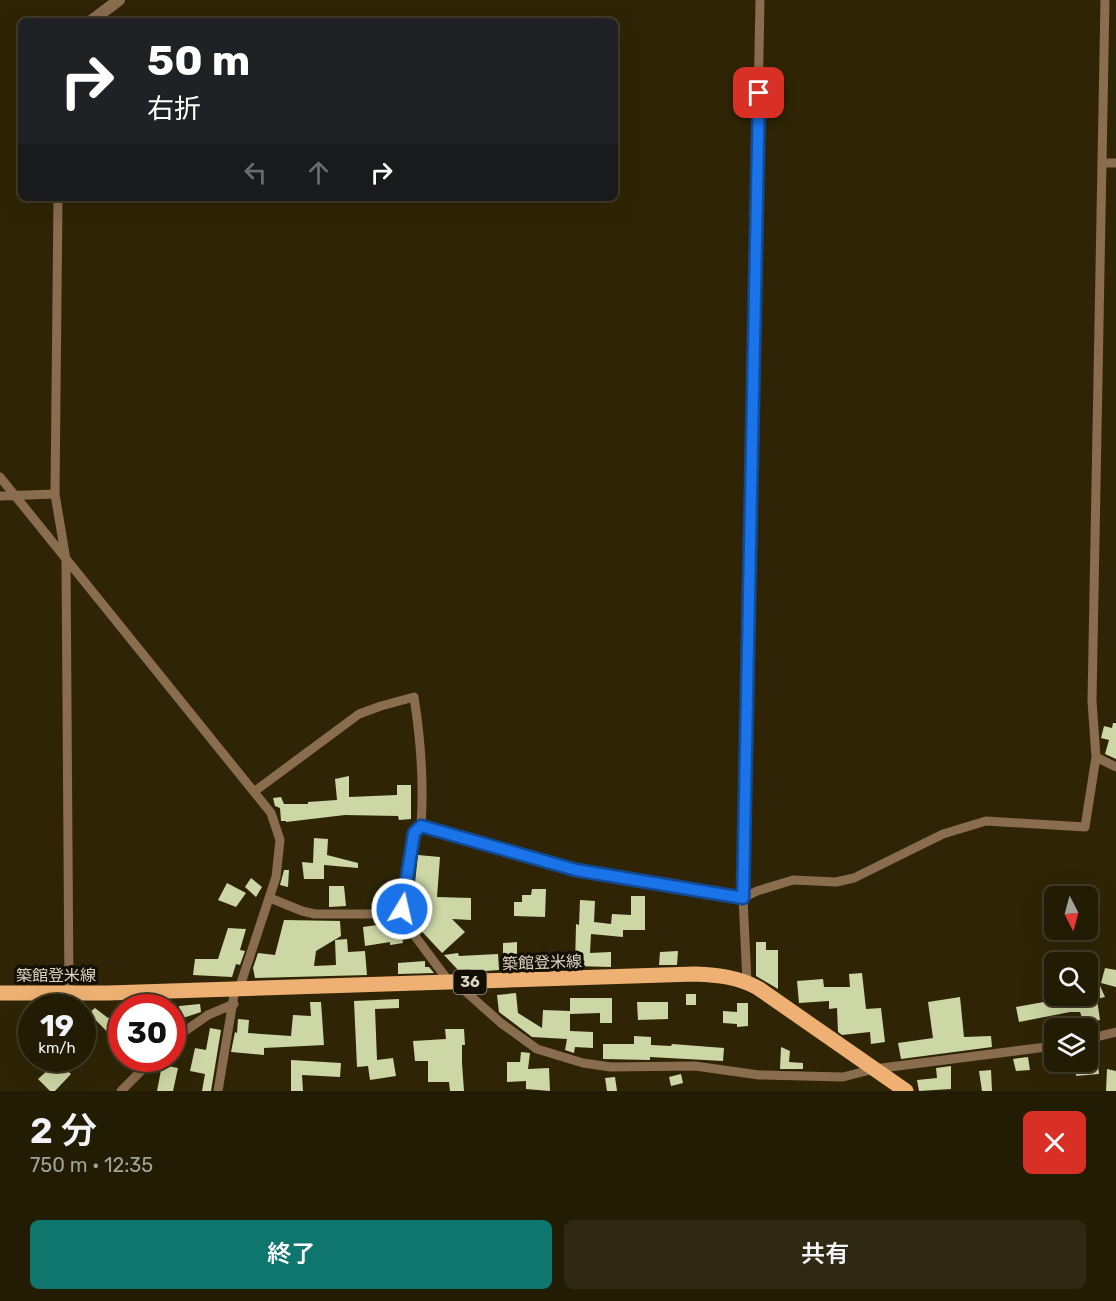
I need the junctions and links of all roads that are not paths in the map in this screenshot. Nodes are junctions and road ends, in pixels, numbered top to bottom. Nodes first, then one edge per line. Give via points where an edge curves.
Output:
1 (119, 0) edge
2 (760, 0) edge
3 (1105, 0) edge
4 (95, 18) edge
5 (1102, 163) junction
6 (1116, 163) edge
7 (58, 201) edge
8 (0, 477) edge
9 (55, 494) junction
10 (14, 495) junction
11 (0, 496) edge
12 (66, 560) junction
13 (1096, 757) junction
14 (1116, 767) edge
15 (255, 791) junction
16 (421, 826) junction
17 (270, 898) junction
18 (743, 898) junction
19 (400, 916) junction
20 (747, 982) junction
21 (453, 983) junction
22 (69, 992) junction
23 (0, 993) edge
24 (236, 994) junction
25 (186, 1030) edge
26 (1116, 1032) edge
27 (1098, 1036) edge
28 (1044, 1047) edge
29 (874, 1069) junction
30 (140, 1072) edge
31 (121, 1091) edge
32 (218, 1091) edge
33 (906, 1091) edge

1 - 4 street
2 - 18 street
3 - 5 street
5 - 6 street
5 - 13 street via 1092,701
7 - 9 street
8 - 10 street
9 - 10 street
9 - 12 street
10 - 11 street
10 - 12 street
12 - 15 street
12 - 22 street
13 - 14 street
13 - 18 street via 1085,827 986,821 944,834 854,878 836,882 793,880
15 - 16 street via 359,714 414,697 424,784
15 - 17 street via 271,813 280,840
16 - 18 street via 576,870
16 - 19 street via 414,833
17 - 19 street via 315,914
17 - 24 street
18 - 20 street
19 - 21 street
20 - 21 main road, 築館登米線 / 36 via 695,974
20 - 29 main road, 築館登米線 / 36
21 - 24 main road, 築館登米線 / 36
21 - 29 street via 520,1039 537,1049 583,1063 611,1067 668,1064 759,1075 818,1077 843,1077
22 - 23 main road, 築館登米線 / 36
22 - 24 main road, 築館登米線 / 36
24 - 25 street
24 - 32 street
26 - 27 street
28 - 29 street
29 - 33 main road, 築館登米線 / 36
30 - 31 street

